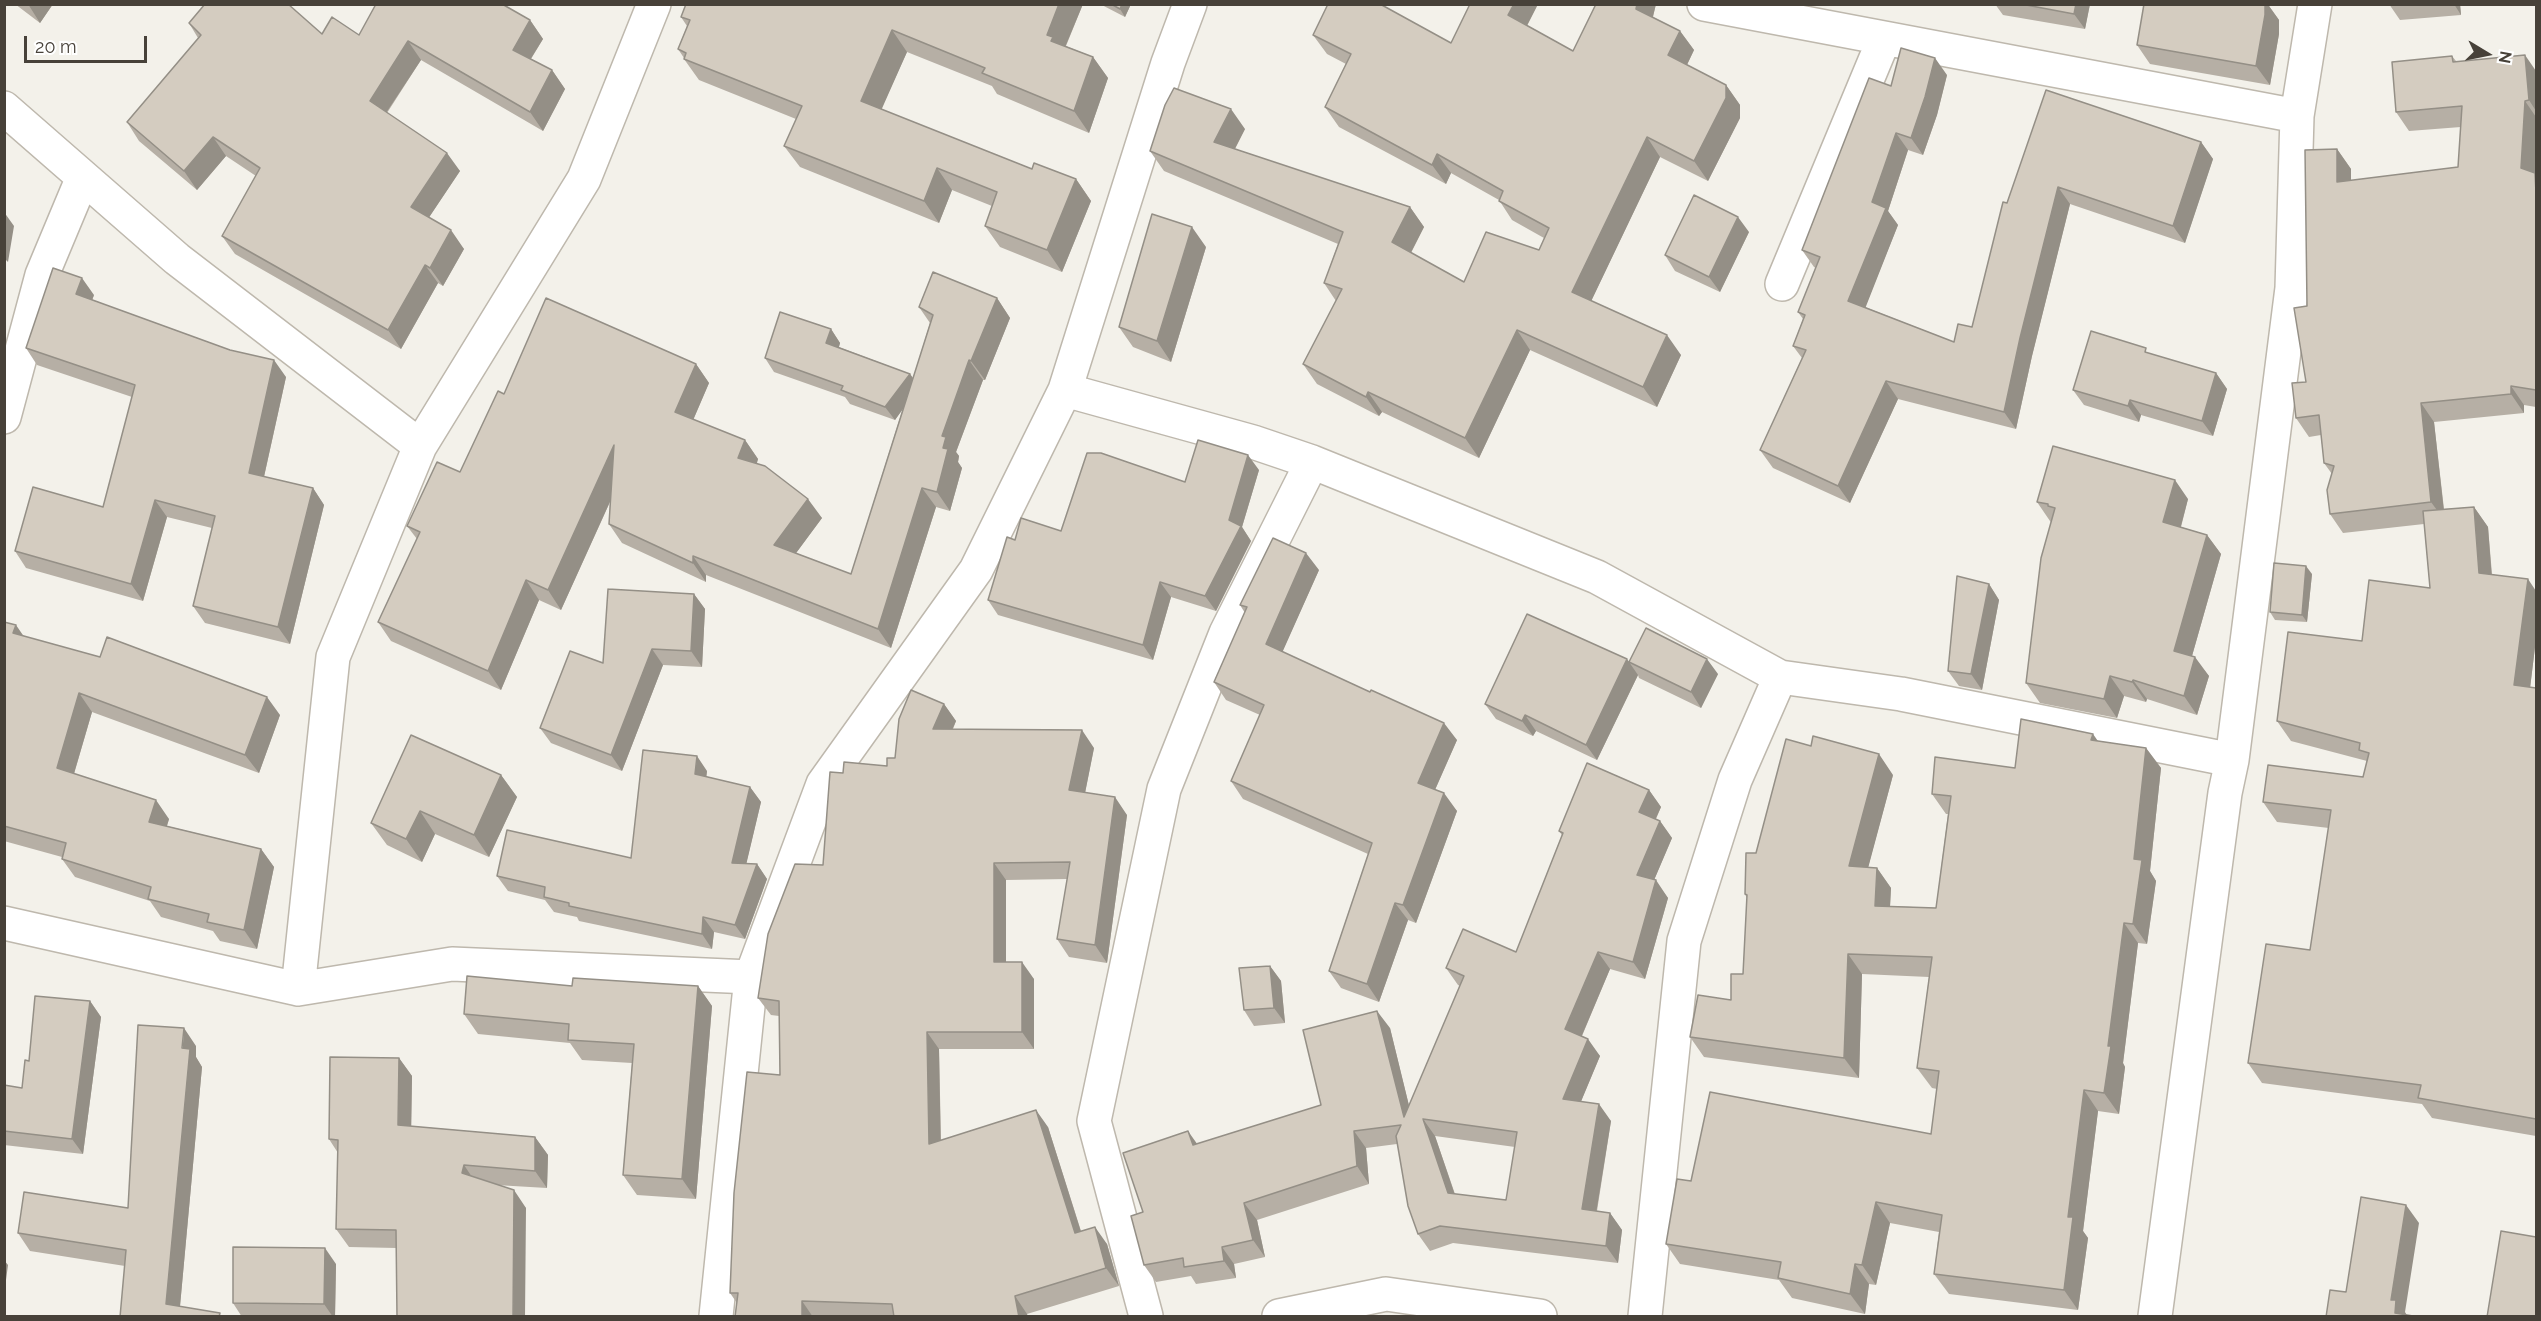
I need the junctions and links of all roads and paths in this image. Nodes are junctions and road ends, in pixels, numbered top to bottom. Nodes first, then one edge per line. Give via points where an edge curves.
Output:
1 (654, 4) edge
2 (1190, 4) edge
3 (1704, 4) edge
4 (2315, 4) edge
5 (1884, 39) junction
6 (4, 108) edge
7 (2297, 116) junction
8 (83, 177) junction
9 (1782, 284) dead end
10 (1065, 390) junction
11 (4, 417) edge
12 (420, 446) junction
13 (1312, 462) junction
14 (1780, 677) junction
15 (2232, 760) junction
16 (4, 923) edge
17 (751, 977) junction
18 (298, 989) junction
19 (716, 1317) edge
20 (1146, 1317) edge
21 (1280, 1317) edge
22 (1539, 1317) edge
23 (1645, 1317) edge
24 (2155, 1317) edge

1 - 12 street via 584,178
2 - 10 street
3 - 5 street
4 - 7 street
5 - 7 street
5 - 9 street
6 - 8 street
7 - 15 street via 2292,288
8 - 11 street via 42,275
8 - 12 street via 177,259
10 - 13 street
10 - 17 street via 976,570 823,784
12 - 18 street via 333,657
13 - 14 street via 1597,577
13 - 20 street via 1226,633 1164,789 1094,1121
14 - 15 street via 1901,694
14 - 23 street via 1735,780 1684,941
15 - 24 street
16 - 18 street
17 - 18 street via 452,964
17 - 19 street
21 - 22 street via 1386,1294

